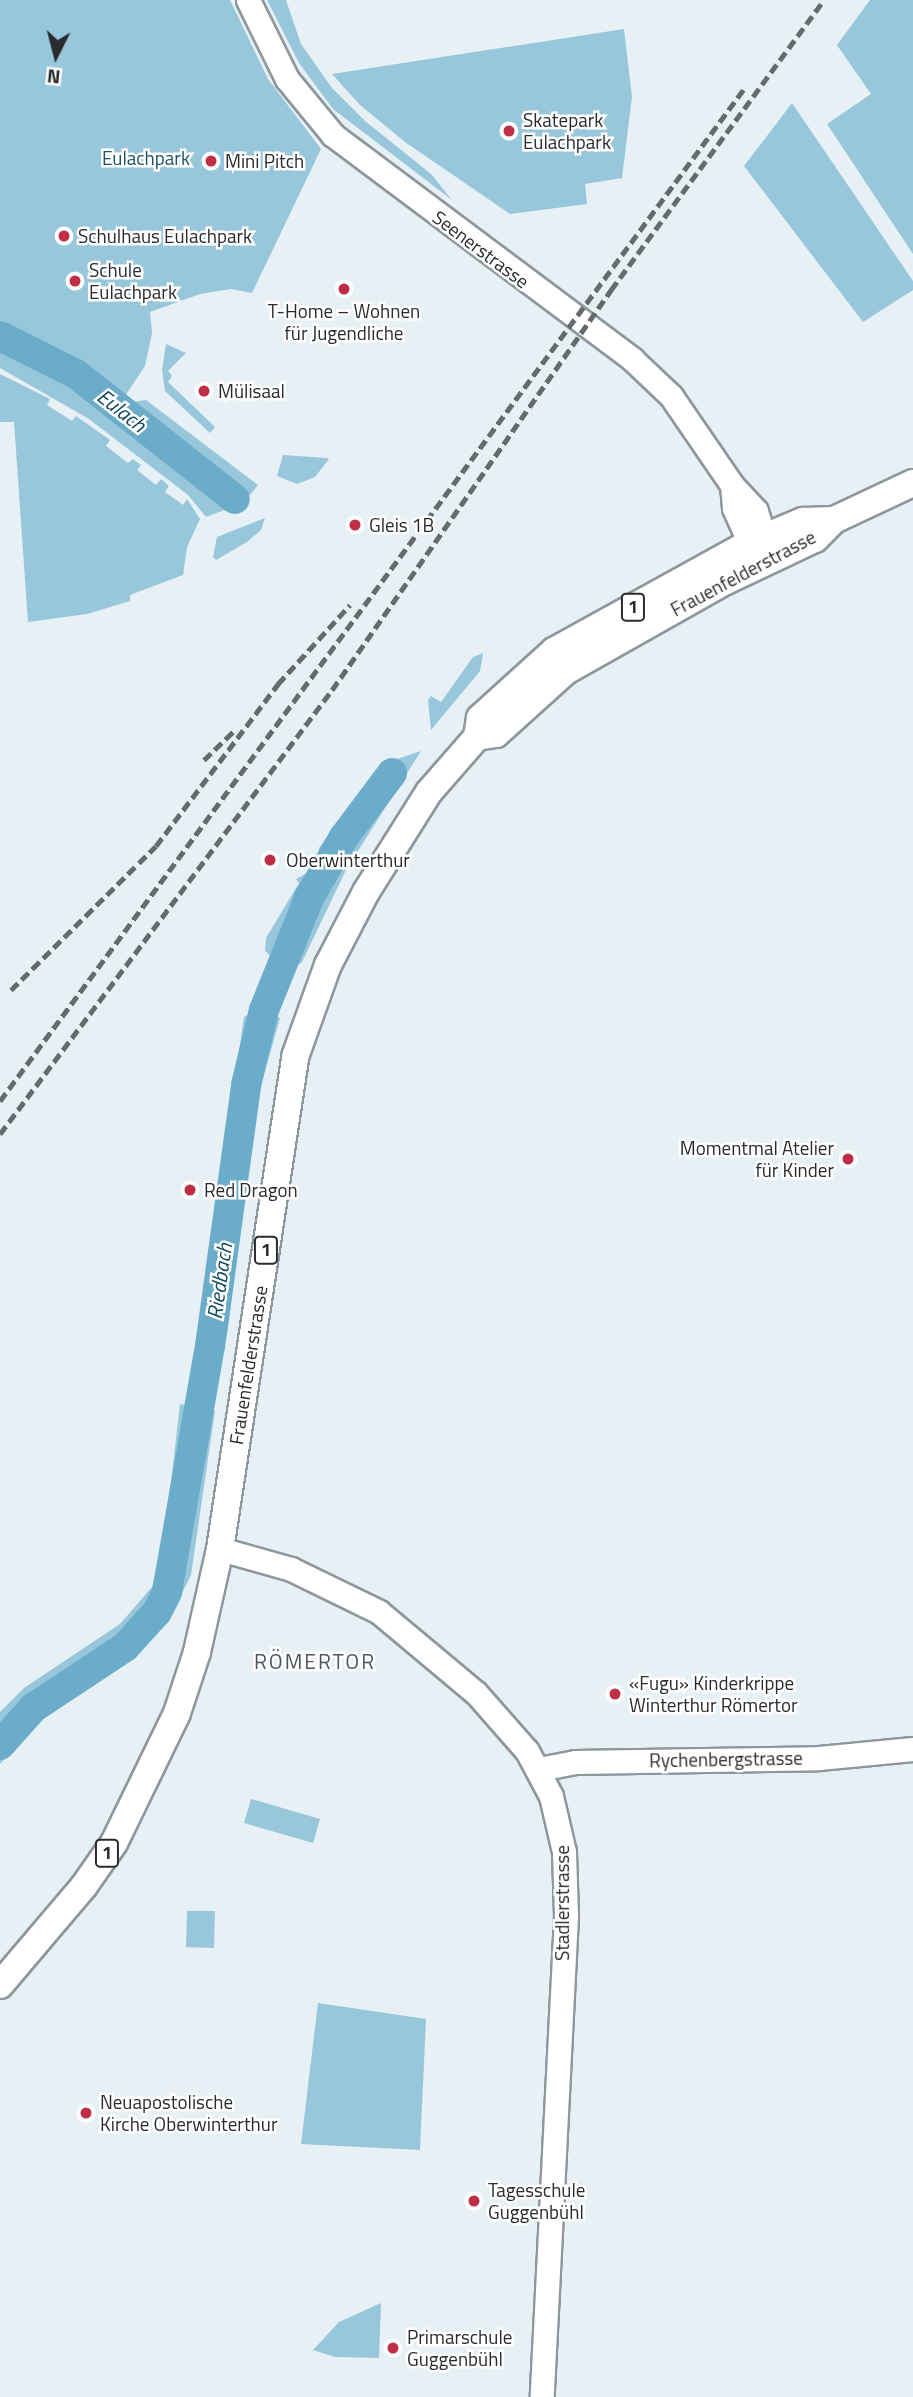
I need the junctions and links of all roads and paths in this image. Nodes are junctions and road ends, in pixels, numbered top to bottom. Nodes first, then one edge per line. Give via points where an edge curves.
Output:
1 (248, 0) edge
2 (913, 483) edge
3 (757, 549) junction
4 (220, 1549) junction
5 (913, 1749) edge
6 (539, 1769) junction
7 (0, 1985) edge
8 (542, 2397) edge

1 - 3 main road, Seenerstrasse via 287,79 333,135 632,359 671,396 732,485 734,508
2 - 3 main road, Frauenfelderstrasse / 1 via 834,520 815,539
3 - 4 main road, Frauenfelderstrasse / 1 via 554,650 480,718 477,737 429,792 366,892 328,965 295,1057
4 - 6 main road, Stadlerstrasse via 291,1569 379,1612 457,1674
4 - 7 main road, Frauenfelderstrasse / 1 via 197,1651 177,1713 138,1800 84,1886
5 - 6 main road, Rychenbergstrasse via 819,1758 575,1762
6 - 8 main road, Stadlerstrasse via 561,1829 566,1873

